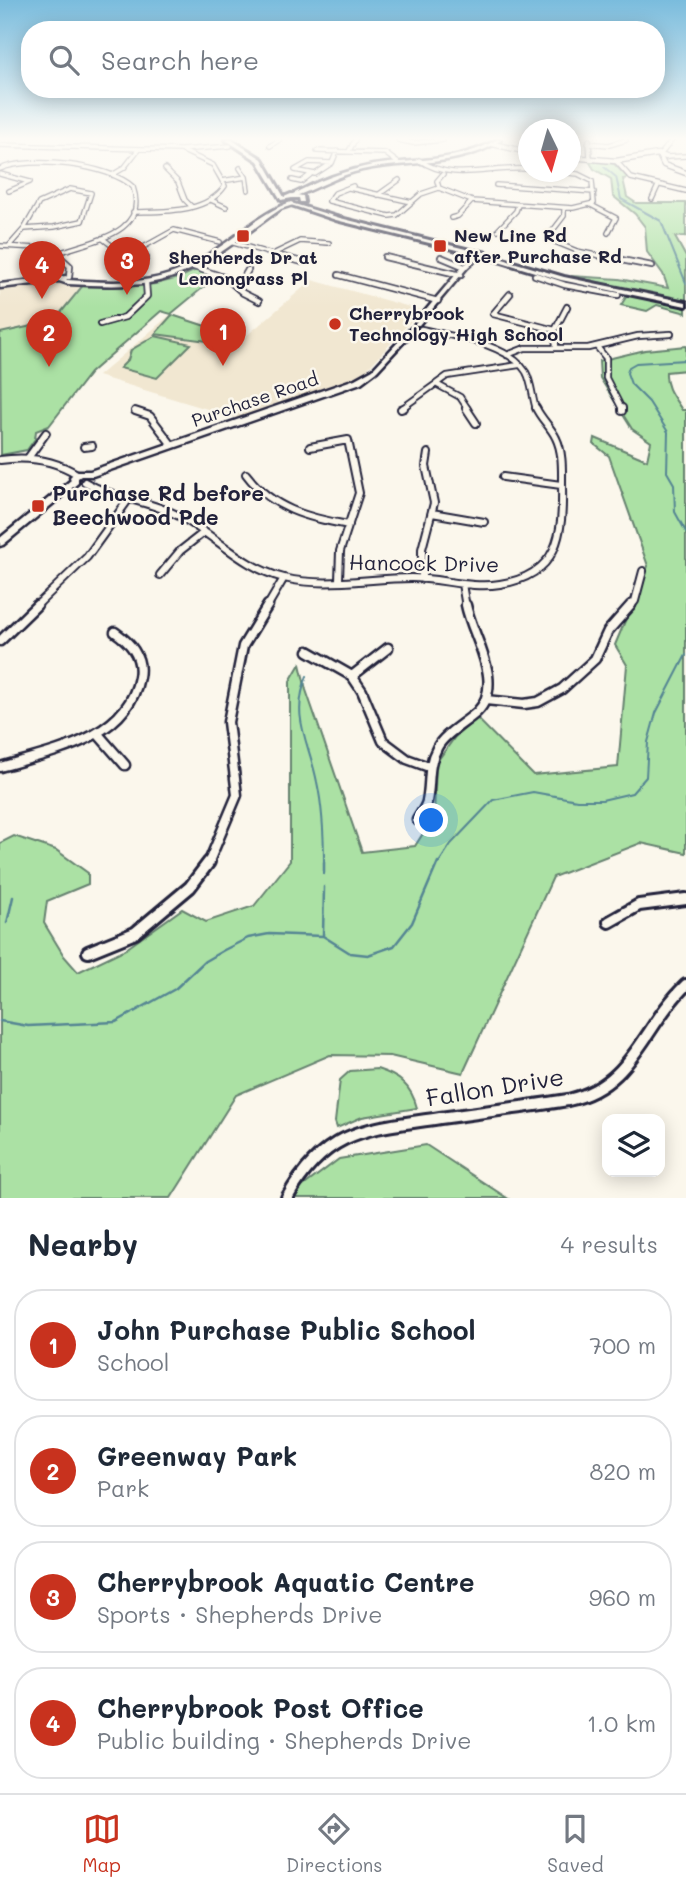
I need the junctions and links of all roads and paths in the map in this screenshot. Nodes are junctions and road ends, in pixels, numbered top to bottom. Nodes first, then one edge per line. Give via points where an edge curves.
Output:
1 (55, 196) edge
2 (90, 196) edge
3 (135, 196) edge
4 (183, 196) edge
5 (216, 196) edge
6 (281, 196) edge
7 (291, 196) edge
8 (295, 196) edge
9 (308, 196) edge
10 (335, 196) edge
11 (382, 196) edge
12 (419, 196) edge
13 (459, 196) edge
14 (594, 196) edge
15 (653, 196) edge
16 (302, 199) junction
17 (652, 199) dead end
18 (211, 200) junction
19 (283, 200) junction
20 (472, 201) junction
21 (412, 202) junction
22 (292, 204) junction
23 (518, 205) junction
24 (591, 205) junction
25 (192, 207) junction
26 (226, 207) dead end
27 (279, 208) junction
28 (564, 208) junction
29 (133, 212) junction
30 (451, 218) dead end
31 (24, 229) junction
32 (498, 230) dead end
33 (608, 233) dead end
34 (102, 238) junction
35 (223, 242) junction
36 (329, 243) dead end
37 (0, 246) edge
38 (9, 246) junction
39 (466, 251) junction
40 (480, 253) junction
41 (56, 254) junction
42 (131, 254) junction
43 (273, 254) junction
44 (385, 257) dead end
45 (441, 257) dead end
46 (146, 258) dead end
47 (497, 259) junction
48 (302, 262) dead end
49 (652, 266) dead end
50 (194, 267) junction
51 (467, 267) junction
52 (248, 271) dead end
53 (533, 272) junction
54 (339, 275) dead end
55 (67, 279) junction
56 (146, 283) junction
57 (233, 284) junction
58 (0, 286) edge
59 (510, 294) dead end
60 (618, 295) dead end
61 (438, 301) junction
62 (259, 302) dead end
63 (686, 304) edge
64 (568, 307) dead end
65 (100, 324) dead end
66 (417, 327) junction
67 (555, 330) junction
68 (671, 334) dead end
69 (597, 347) junction
70 (556, 348) junction
71 (508, 355) junction
72 (519, 365) junction
73 (436, 384) junction
74 (401, 409) dead end
75 (135, 411) dead end
76 (622, 411) dead end
77 (476, 423) dead end
78 (46, 433) dead end
79 (172, 445) junction
80 (310, 447) dead end
81 (428, 453) dead end
82 (28, 458) junction
83 (0, 460) edge
84 (246, 474) dead end
85 (503, 477) dead end
86 (82, 478) junction
87 (561, 485) junction
88 (128, 500) junction
89 (432, 513) junction
90 (484, 522) dead end
91 (349, 525) junction
92 (203, 533) junction
93 (0, 543) edge
94 (643, 571) dead end
95 (160, 575) dead end
96 (284, 578) junction
97 (422, 579) junction
98 (339, 580) junction
99 (462, 584) junction
100 (116, 632) dead end
101 (0, 641) edge
102 (388, 648) dead end
103 (308, 651) dead end
104 (352, 676) junction
105 (486, 700) junction
106 (99, 734) junction
107 (125, 765) dead end
108 (0, 766) edge
109 (429, 767) junction
110 (417, 820) dead end
111 (686, 899) edge
112 (609, 922) dead end
113 (88, 952) dead end
114 (686, 985) edge
115 (286, 1198) edge

1 - 31 street via 39,203
2 - 31 street via 82,221
3 - 29 street
4 - 25 street
5 - 18 street
6 - 19 main road
7 - 19 main road
8 - 16 main road
9 - 16 main road
10 - 21 street via 329,200 393,216
11 - 21 street
12 - 21 street
13 - 20 street
14 - 24 street
15 - 17 street
16 - 22 main road
16 - 40 main road via 309,207 335,217
18 - 25 street
18 - 26 street
19 - 22 main road
19 - 27 main road
20 - 23 street
20 - 30 street
22 - 27 main road
22 - 39 main road
23 - 28 street
23 - 32 street
24 - 28 street
24 - 33 street via 616,218
25 - 29 street
27 - 35 main road
28 - 49 street via 564,216 551,233 555,242
29 - 34 street via 125,227
31 - 38 street
34 - 41 street
34 - 42 street
35 - 42 street via 174,230
35 - 43 street
35 - 50 main road
36 - 43 street via 298,239
37 - 38 street
38 - 41 street
39 - 40 main road
39 - 51 main road via 470,254
40 - 47 main road
40 - 51 main road, Purchase Road
40 - 53 main road
41 - 55 street via 70,266
42 - 46 street
43 - 48 street
44 - 51 street
45 - 51 street
47 - 51 main road
47 - 53 main road
50 - 56 main road
50 - 57 street
51 - 61 main road, Purchase Road
52 - 57 street via 241,282
53 - 60 street via 565,285
53 - 63 main road
54 - 61 street
55 - 56 main road
55 - 58 main road
56 - 65 street via 148,296 129,314
57 - 62 street
59 - 67 street via 493,314
61 - 66 main road, Purchase Road
64 - 67 street
66 - 71 street, Hancock Drive
66 - 79 main road, Purchase Road via 358,381
67 - 70 street
68 - 69 street via 638,336
69 - 70 street
69 - 76 street via 606,358 606,379
70 - 71 street via 525,348
71 - 72 street, Hancock Drive
72 - 73 street via 451,374
72 - 87 street, Hancock Drive via 529,379 537,412 558,439
73 - 74 street
73 - 77 street via 460,397
75 - 79 street via 150,416
78 - 82 street
79 - 86 main road, Purchase Road
80 - 91 street via 348,440 359,493
81 - 89 street
82 - 83 street
82 - 86 street, Hancock Drive
84 - 91 street via 289,512
85 - 87 street
86 - 88 street, Hancock Drive via 103,494
86 - 93 main road, Purchase Road
87 - 99 street, Hancock Drive via 560,537 544,565 513,582
88 - 92 street, Hancock Drive via 167,510
88 - 101 street via 87,557
89 - 90 street
89 - 97 street via 422,549
91 - 98 street via 340,551
92 - 95 street
92 - 96 street, Hancock Drive via 253,566
94 - 105 street via 635,601 608,631 595,659 562,689 538,702
96 - 98 street, Hancock Drive
96 - 113 street via 243,646 228,722 237,795 212,859 190,887 135,933
97 - 98 street, Hancock Drive
97 - 99 street, Hancock Drive
99 - 105 street via 469,620 489,674
100 - 106 street via 138,654 140,677 129,705
102 - 104 street
103 - 104 street
104 - 109 street via 383,741 407,759
105 - 109 street via 471,719 438,745
106 - 107 street
106 - 108 street
109 - 110 street via 427,803
111 - 112 street via 639,905
114 - 115 street, Fallon Drive via 675,994 632,1061 612,1082 594,1092 374,1126 324,1153

